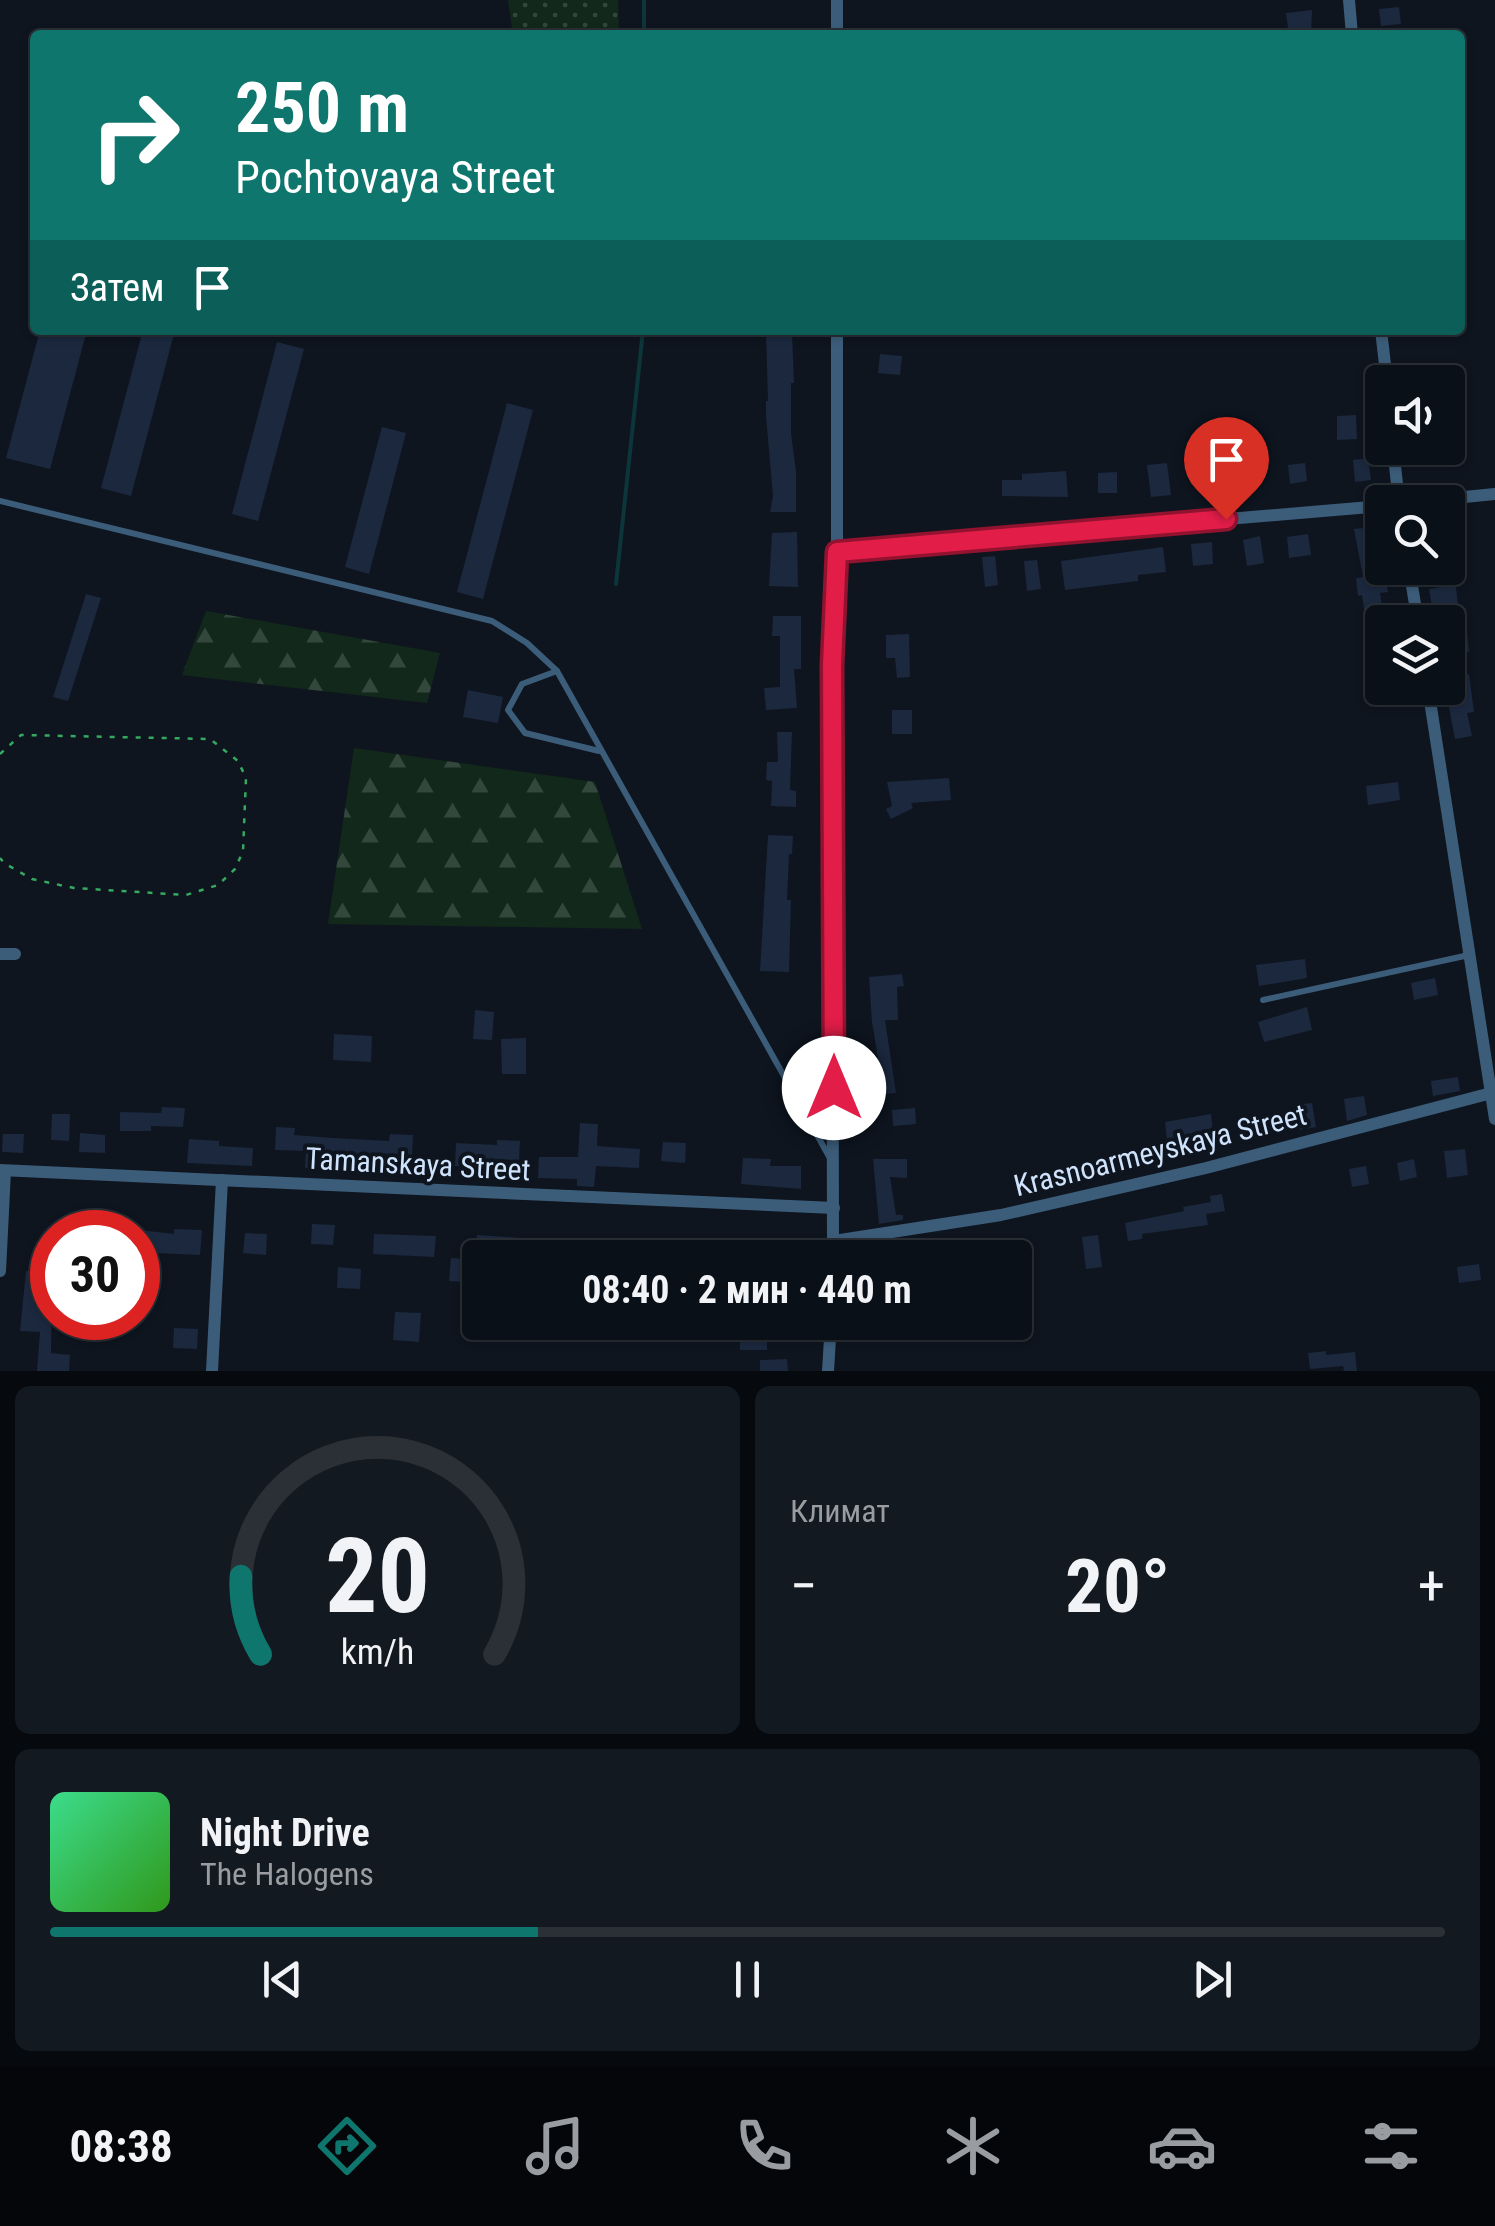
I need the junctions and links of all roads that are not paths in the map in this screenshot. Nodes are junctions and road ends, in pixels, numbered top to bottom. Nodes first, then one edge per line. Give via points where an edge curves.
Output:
1 (837, 0) edge
2 (1349, 0) edge
3 (837, 30) edge
4 (1352, 30) edge
5 (837, 335) edge
6 (1382, 335) edge
7 (1385, 365) edge
8 (1495, 494) edge
9 (1465, 497) edge
10 (0, 501) edge
11 (1365, 507) edge
12 (837, 552) junction
13 (557, 671) junction
14 (1431, 705) edge
15 (600, 752) junction
16 (0, 954) edge
17 (15, 954) dead end
18 (1470, 955) junction
19 (1263, 1000) dead end
20 (1494, 1092) edge
21 (1495, 1119) edge
22 (834, 1166) junction
23 (2, 1170) edge
24 (222, 1180) junction
25 (834, 1208) junction
26 (834, 1240) edge
27 (846, 1240) edge
28 (0, 1272) edge
29 (829, 1340) edge
30 (212, 1371) edge
31 (828, 1371) edge

1 - 3 street
2 - 4 street
5 - 12 street
6 - 7 street
8 - 9 street
10 - 13 lane via 492,621
11 - 12 street
12 - 22 street
13 - 15 lane
13 - 15 lane via 522,684 508,710 525,734
14 - 18 street
15 - 22 lane
16 - 17 street
18 - 19 lane
18 - 20 street
20 - 21 street
20 - 27 street, Krasnoarmeyskaya Street via 1206,1168
22 - 25 street
23 - 24 street, Tamanskaya Street
23 - 28 street
24 - 25 street, Tamanskaya Street
24 - 30 street
25 - 26 street
29 - 31 street

